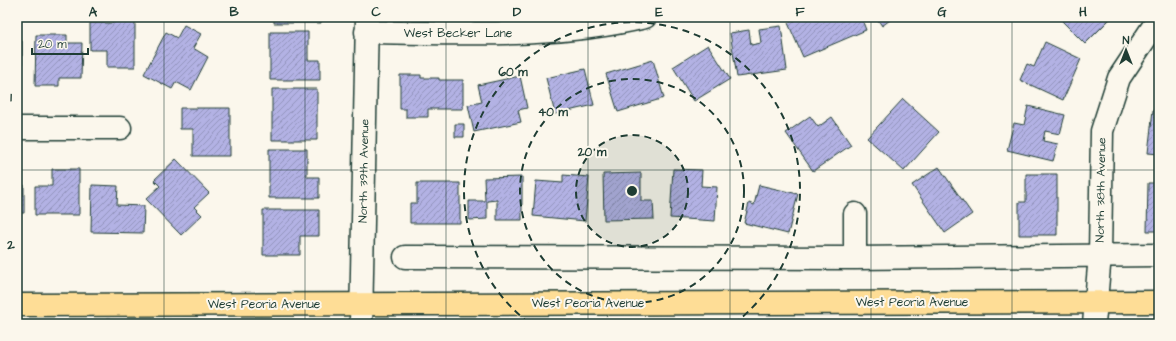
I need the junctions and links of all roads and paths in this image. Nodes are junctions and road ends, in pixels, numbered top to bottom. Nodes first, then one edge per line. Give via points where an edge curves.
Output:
1 (645, 17) edge
2 (1159, 23) edge
3 (367, 25) edge
4 (17, 128) edge
5 (120, 128) dead end
6 (855, 214) dead end
7 (1100, 255) junction
8 (1159, 255) edge
9 (405, 257) dead end
10 (855, 258) junction
11 (1096, 302) junction
12 (1159, 302) edge
13 (17, 304) edge
14 (361, 314) edge
15 (1094, 324) edge

1 - 3 street, West Becker Lane via 568,29 500,34
2 - 7 street, North 38th Avenue via 1153,27 1119,78 1102,131
3 - 14 street, North 39th Avenue
4 - 5 street
6 - 10 street
7 - 8 street
7 - 10 street
7 - 11 street, North 38th Avenue
9 - 10 street
11 - 12 main road, West Peoria Avenue
11 - 14 main road, West Peoria Avenue
11 - 15 street, North 38th Avenue
13 - 14 main road, West Peoria Avenue

